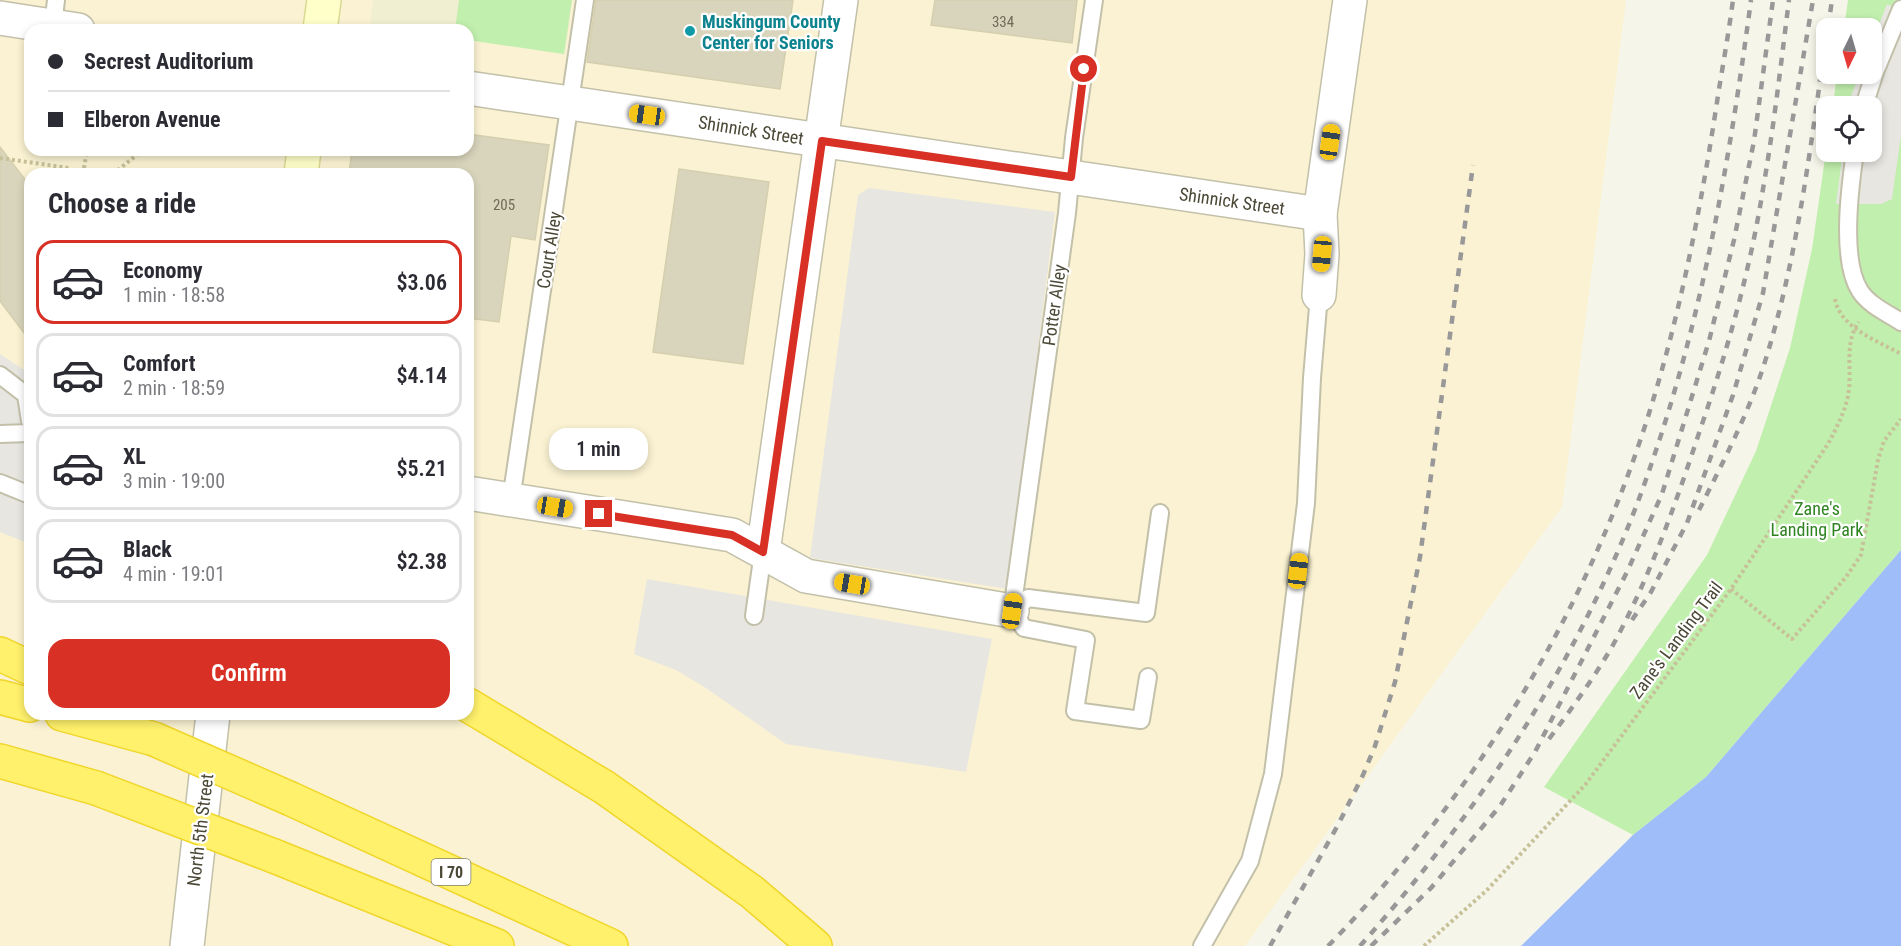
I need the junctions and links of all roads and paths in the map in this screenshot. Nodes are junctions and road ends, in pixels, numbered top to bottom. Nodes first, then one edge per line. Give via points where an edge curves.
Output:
1 (324, 0) edge
2 (585, 0) edge
3 (841, 0) edge
4 (1094, 0) edge
5 (1350, 0) edge
6 (1901, 9) edge
7 (0, 18) edge
8 (62, 19) edge
9 (321, 24) edge
10 (474, 89) edge
11 (1867, 96) edge
12 (571, 103) junction
13 (822, 141) junction
14 (136, 156) edge
15 (0, 158) edge
16 (1853, 162) edge
17 (69, 168) edge
18 (120, 168) edge
19 (1071, 177) junction
20 (1320, 213) junction
21 (1318, 295) joint
22 (1872, 304) junction
23 (1901, 322) edge
24 (0, 375) edge
25 (24, 393) edge
26 (1901, 419) edge
27 (24, 433) edge
28 (0, 434) edge
29 (0, 483) edge
30 (24, 493) edge
31 (474, 494) edge
32 (511, 500) junction
33 (1160, 513) dead end
34 (763, 552) junction
35 (1731, 589) junction
36 (1012, 611) junction
37 (754, 616) dead end
38 (0, 654) edge
39 (24, 665) edge
40 (1148, 677) dead end
41 (0, 697) edge
42 (24, 703) edge
43 (474, 709) edge
44 (84, 720) edge
45 (127, 720) edge
46 (212, 720) edge
47 (154, 739) junction
48 (0, 761) edge
49 (187, 946) edge
50 (497, 946) edge
51 (611, 946) edge
52 (815, 946) edge
53 (1202, 946) edge
54 (1424, 946) edge

1 - 9 main road
2 - 12 lane, Court Alley
3 - 13 street
4 - 19 lane, Potter Alley
5 - 20 street
6 - 11 lane
7 - 8 street
10 - 12 street, Shinnick Street
12 - 13 street, Shinnick Street
12 - 32 lane, Court Alley
13 - 19 street, Shinnick Street
13 - 34 street
14 - 18 path
15 - 17 path
16 - 22 lane via 1849,190 1850,255 1854,278
19 - 20 street, Shinnick Street
19 - 36 lane, Potter Alley
20 - 21 street
21 - 53 lane via 1306,503 1273,774 1250,861
22 - 23 lane
22 - 35 path, Zane's Landing Trail via 1854,328 1848,353 1848,394 1840,421
24 - 25 lane
26 - 35 path via 1884,441 1878,460 1862,555 1792,639
27 - 28 lane
29 - 30 lane
31 - 32 street
32 - 34 street via 732,535
33 - 36 lane via 1146,614 1028,598
34 - 36 street via 806,576
34 - 37 lane
35 - 54 path, Zane's Landing Trail via 1585,785 1487,890
36 - 40 lane via 1024,627 1086,640 1075,711 1141,720
38 - 39 highway
41 - 42 highway
43 - 52 highway via 604,787 752,892
44 - 47 highway, I 70
45 - 47 highway
46 - 49 street, North 5th Street
47 - 51 highway, I 70, bridge
48 - 50 highway, bridge via 96,788

